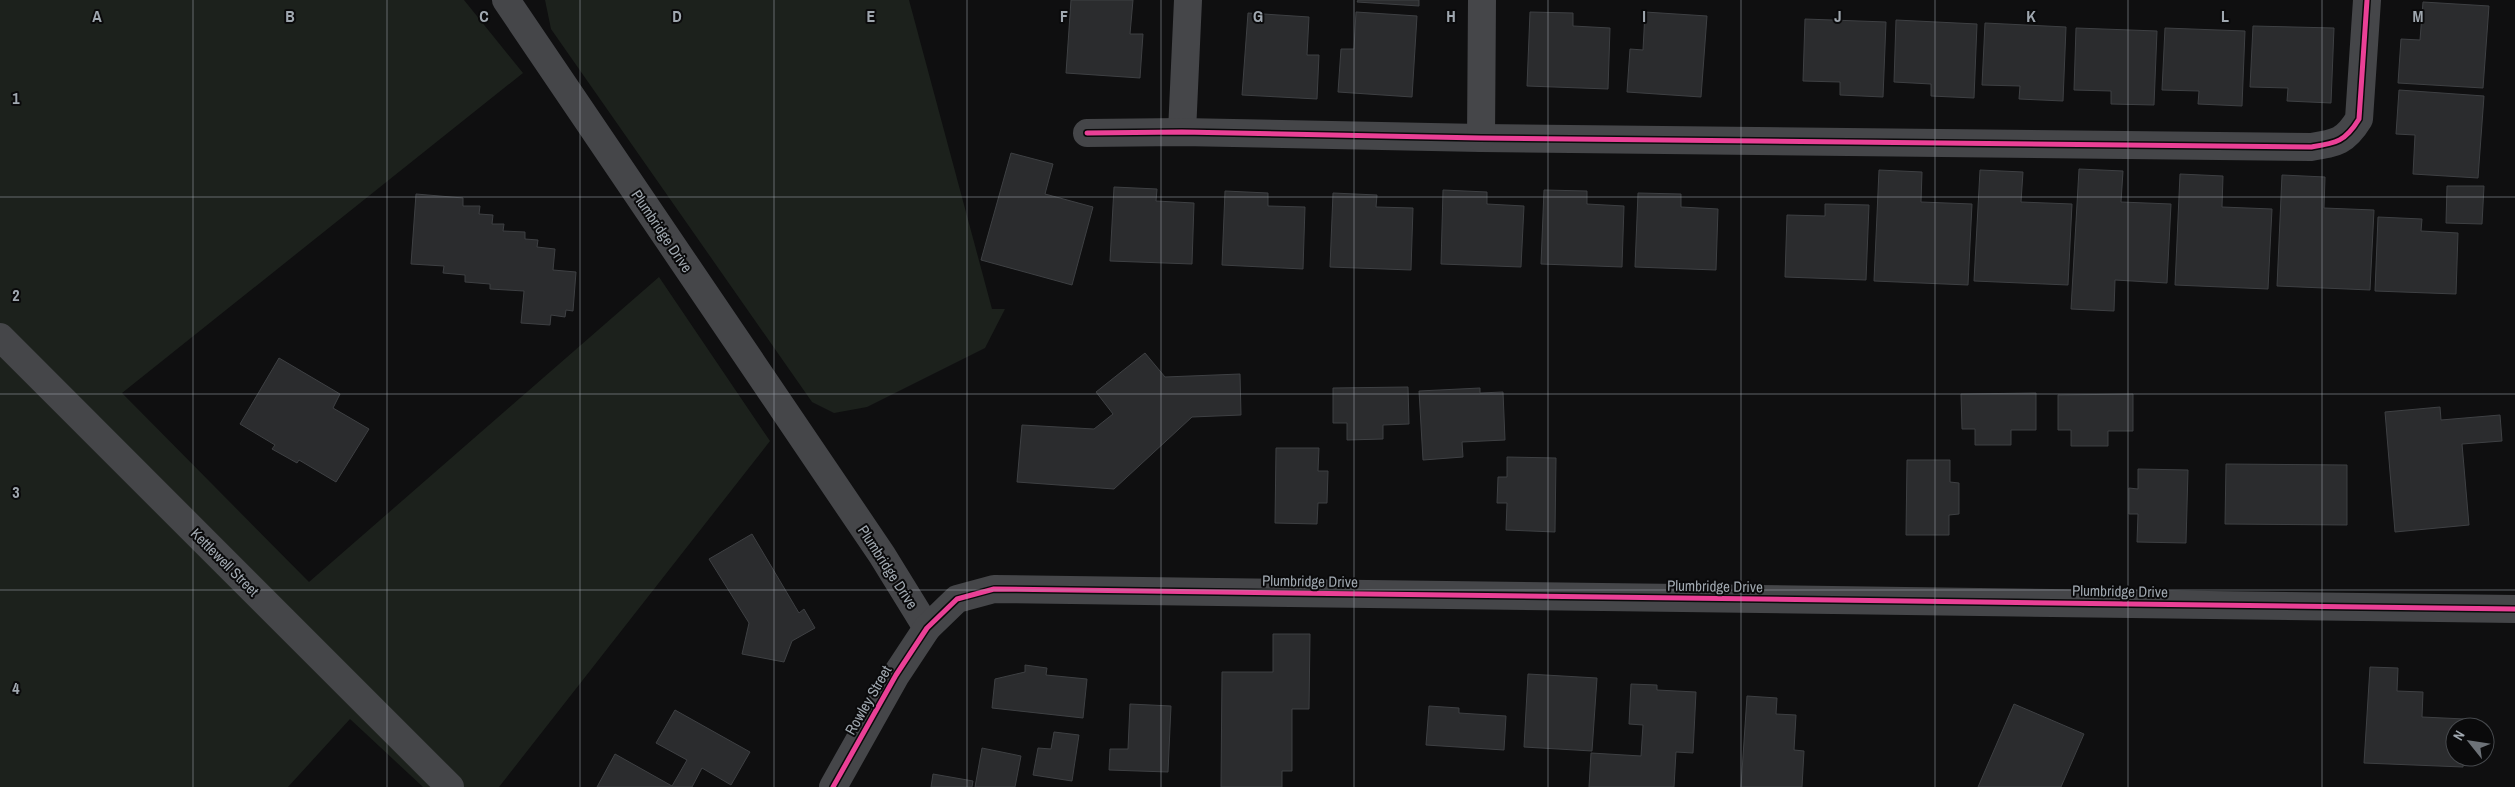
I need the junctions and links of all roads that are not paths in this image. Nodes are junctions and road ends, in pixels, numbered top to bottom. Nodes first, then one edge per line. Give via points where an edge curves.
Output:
1 (506, 0) edge
2 (1188, 0) edge
3 (1482, 0) edge
4 (2367, 0) edge
5 (1182, 132) junction
6 (1088, 133) dead end
7 (1481, 138) junction
8 (0, 337) edge
9 (2515, 609) edge
10 (927, 628) junction
11 (450, 787) edge
12 (833, 787) edge

1 - 10 street, Plumbridge Drive via 882,555
2 - 5 street
3 - 7 street
4 - 7 street via 2359,119 2350,135 2334,144 2311,147
5 - 6 street
5 - 7 street
8 - 11 street, Kettlewell Street
9 - 10 street, Plumbridge Drive via 994,589 957,599
10 - 12 street, Rowley Street via 896,675

